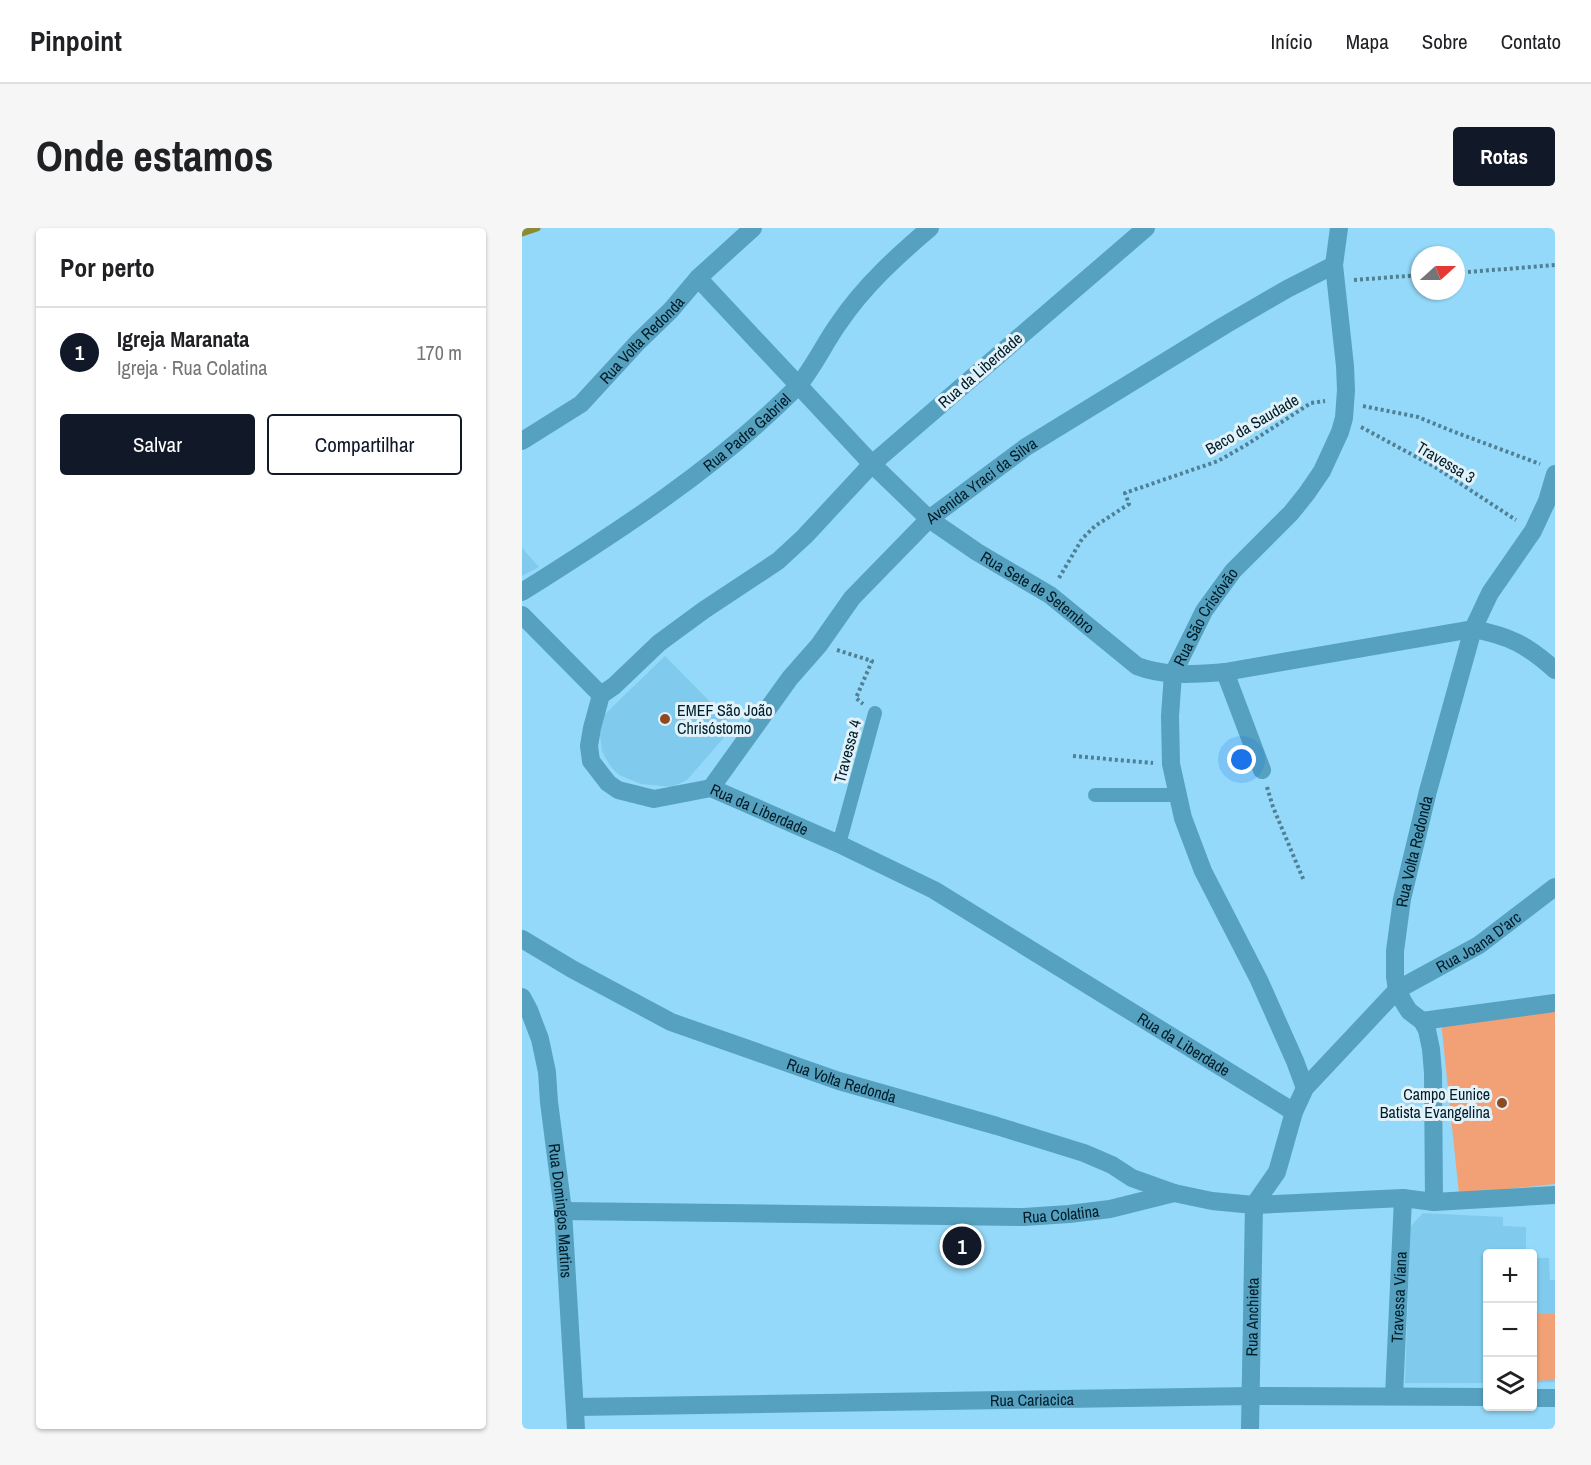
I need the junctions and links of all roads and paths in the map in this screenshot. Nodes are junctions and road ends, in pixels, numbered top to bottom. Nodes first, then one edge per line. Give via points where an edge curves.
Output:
1 (753, 228) edge
2 (930, 228) edge
3 (1146, 228) edge
4 (1339, 228) edge
5 (1555, 265) edge
6 (1465, 272) edge
7 (1334, 273) junction
8 (1411, 275) edge
9 (698, 278) junction
10 (798, 385) junction
11 (1345, 411) junction
12 (522, 441) edge
13 (872, 464) junction
14 (1550, 470) edge
15 (928, 519) junction
16 (1533, 531) junction
17 (522, 592) edge
18 (1050, 595) junction
19 (522, 615) edge
20 (1473, 629) junction
21 (819, 645) junction
22 (1555, 670) edge
23 (1225, 672) junction
24 (1173, 674) junction
25 (602, 696) junction
26 (875, 713) joint
27 (1073, 756) dead end
28 (1171, 764) junction
29 (1262, 770) joint
30 (711, 788) junction
31 (1095, 795) dead end
32 (1178, 795) junction
33 (839, 844) junction
34 (1304, 881) dead end
35 (1555, 887) edge
36 (522, 939) edge
37 (1397, 990) junction
38 (522, 997) edge
39 (1555, 1003) edge
40 (1422, 1021) junction
41 (1305, 1088) junction
42 (1294, 1112) junction
43 (1174, 1193) junction
44 (1555, 1195) edge
45 (1403, 1198) junction
46 (1434, 1202) junction
47 (1254, 1205) junction
48 (563, 1211) junction
49 (1251, 1396) junction
50 (1394, 1396) junction
51 (1483, 1397) edge
52 (1537, 1398) edge
53 (1555, 1398) edge
54 (576, 1407) junction
55 (576, 1429) edge
56 (1250, 1429) edge

1 - 9 street, Rua Volta Redonda
2 - 10 street, Rua Padre Gabriel via 861,294
3 - 13 street, Rua da Liberdade
4 - 7 street, Rua São Cristóvão
5 - 6 path
7 - 8 path
7 - 11 street, Rua São Cristóvão via 1345,366
7 - 15 street, Avenida Yraci da Silva via 1287,289 1225,325 1026,447
9 - 10 street, Rua Sete de Setembro
9 - 12 street, Rua Volta Redonda via 581,404
10 - 13 street, Rua Sete de Setembro
10 - 17 street, Rua Padre Gabriel via 755,427 685,484
11 - 14 path, Beco da Saudade via 1384,409 1418,417
11 - 16 path, Travessa 3
11 - 18 path, Beco da Saudade via 1321,401 1311,403 1218,461 1125,493 1128,504 1082,539
11 - 24 street, Rua São Cristóvão via 1322,471 1291,513 1218,591
13 - 15 street, Rua Sete de Setembro
13 - 25 street, Rua da Liberdade via 778,561 659,643
14 - 16 street, Rua Volta Redonda via 1546,501
15 - 18 street, Rua Sete de Setembro
15 - 21 street, Avenida Yraci da Silva via 852,598
16 - 20 street, Rua Volta Redonda via 1490,593
18 - 24 street, Rua Sete de Setembro via 1137,666
19 - 25 street
20 - 22 street via 1522,644
20 - 23 street, Rua Sete de Setembro
20 - 37 street, Rua Volta Redonda via 1402,898 1394,965
21 - 26 path, Travessa 4 via 872,661 856,698
21 - 30 street, Avenida Yraci da Silva via 790,678
23 - 24 street, Rua Sete de Setembro
23 - 29 street
24 - 28 street, Rua São Cristóvão
25 - 30 street, Rua da Liberdade via 589,746 591,761 608,783 618,790 654,799
26 - 33 lane, Travessa 4
27 - 28 path
28 - 32 street, Rua São Cristóvão
29 - 34 path
30 - 33 street, Rua da Liberdade
31 - 32 lane
32 - 41 street, Rua São Cristóvão via 1203,871 1259,980
33 - 42 street, Rua da Liberdade via 934,890
35 - 37 street, Rua Joana D'arc via 1479,945
36 - 43 street, Rua Volta Redonda via 671,1022 839,1081 1084,1153 1132,1178
37 - 40 street via 1409,1011
37 - 41 street
38 - 48 street, Rua Domingos Martins via 540,1038 547,1072
39 - 40 street
40 - 46 street via 1432,1057
41 - 42 street
42 - 47 street via 1277,1172
43 - 47 street, Rua Colatina
43 - 48 street, Rua Colatina via 1110,1209 1024,1217
44 - 46 street, Rua Colatina
45 - 46 street, Rua Colatina
45 - 47 street, Rua Colatina
45 - 50 street, Travessa Viana
47 - 49 street, Rua Anchieta
48 - 54 street, Rua Domingos Martins
49 - 50 street, Rua Cariacica
49 - 54 street, Rua Cariacica
49 - 56 street, Rua Anchieta
50 - 51 street, Rua Cariacica
52 - 53 street
54 - 55 street, Rua Domingos Martins

